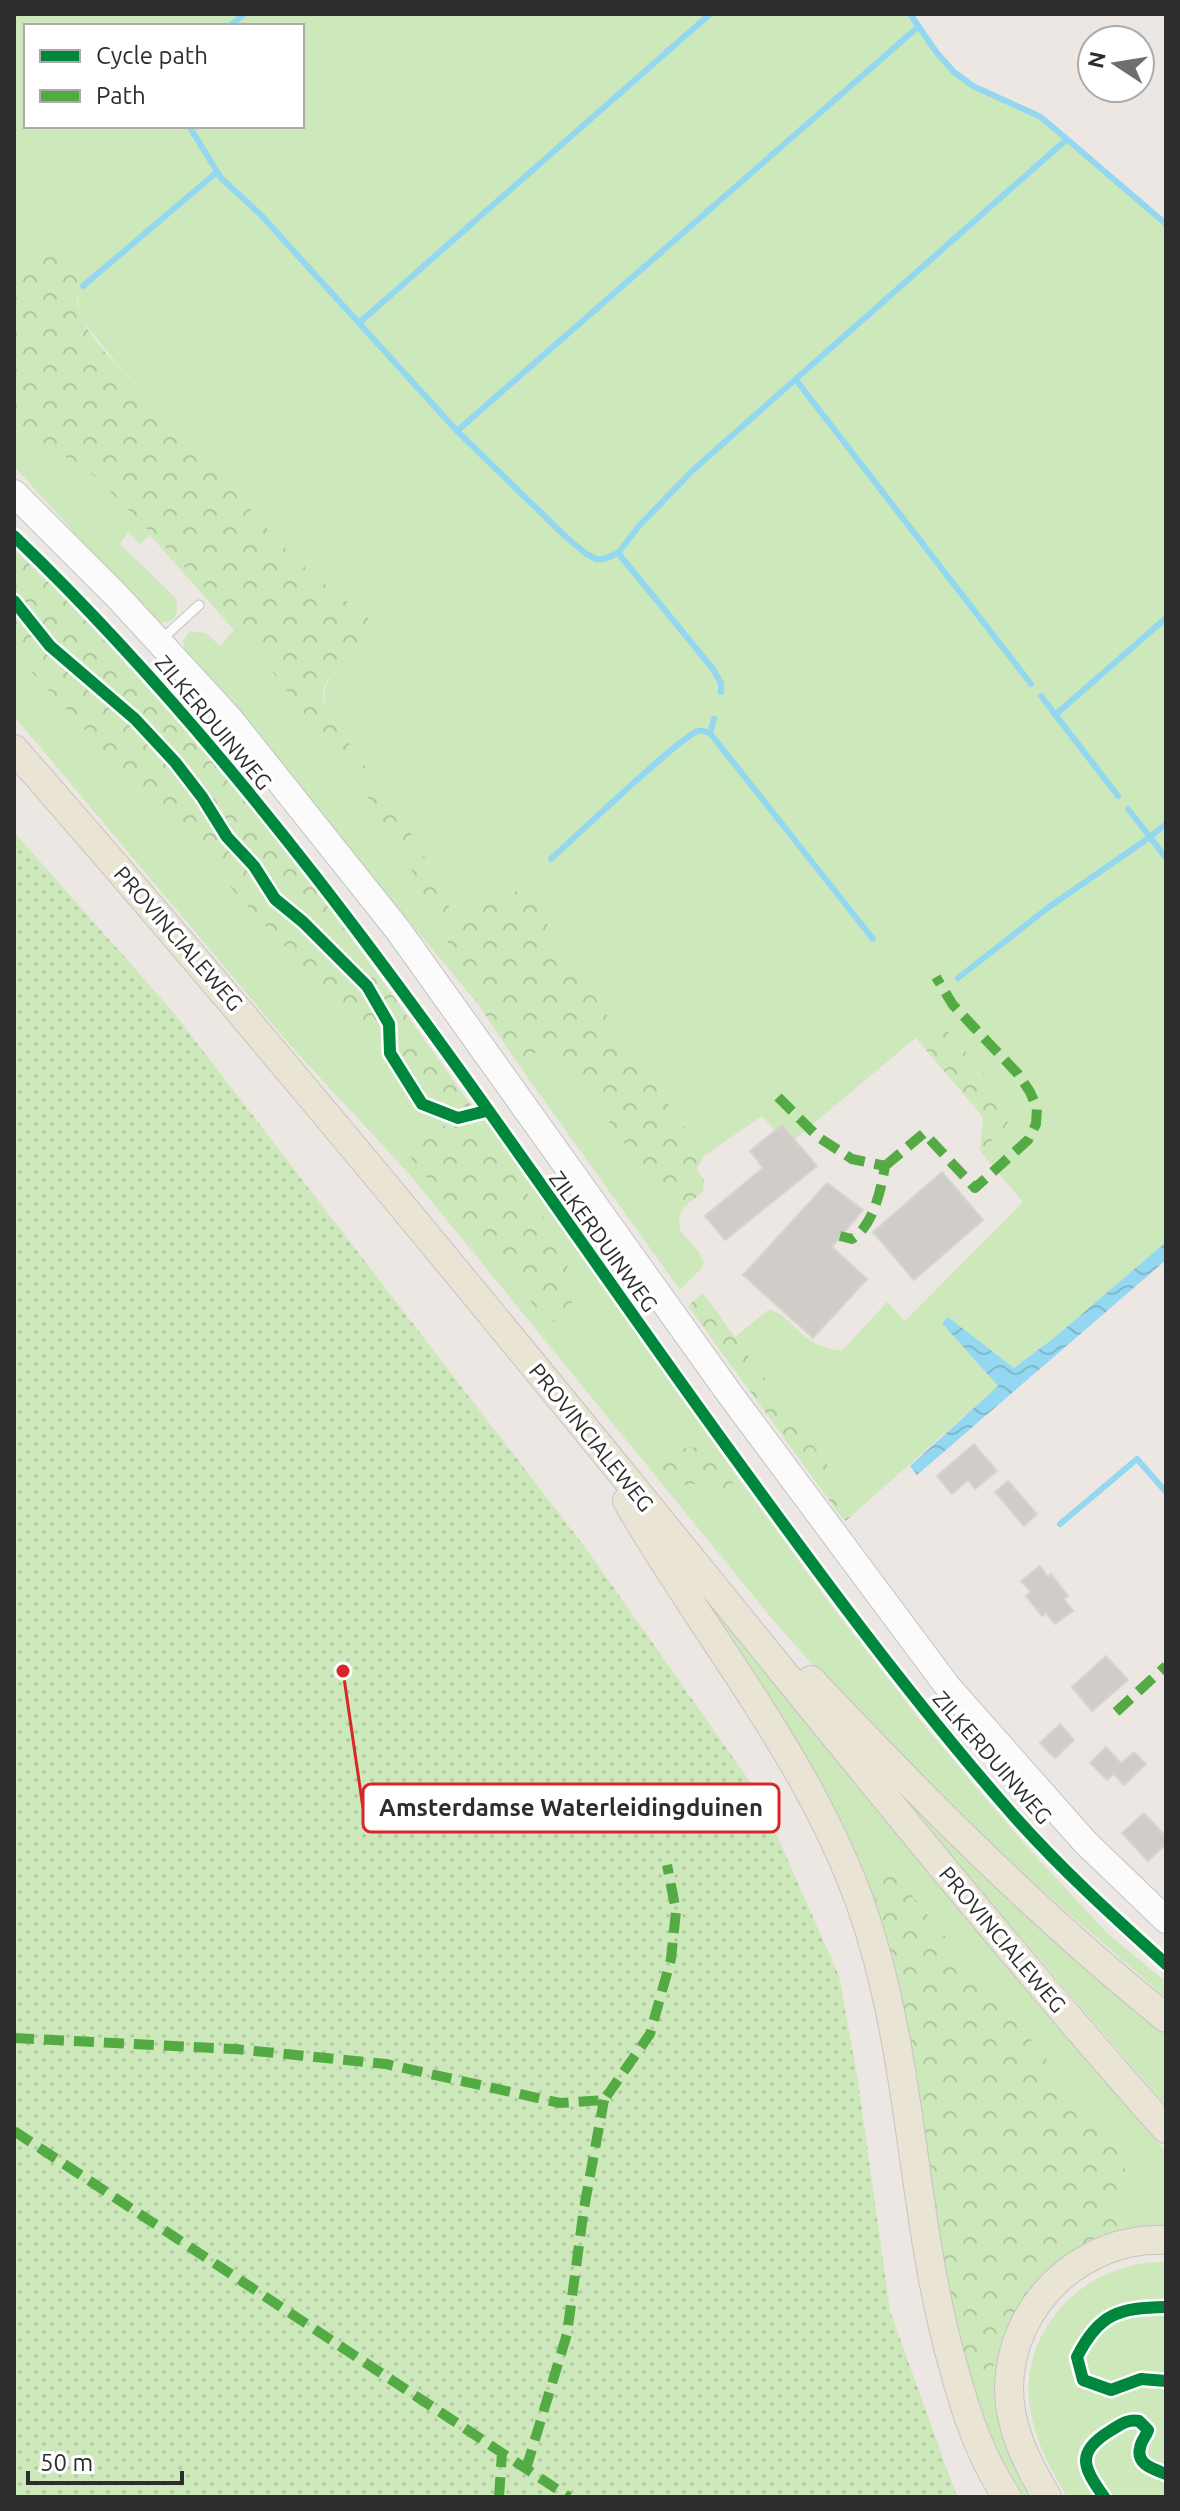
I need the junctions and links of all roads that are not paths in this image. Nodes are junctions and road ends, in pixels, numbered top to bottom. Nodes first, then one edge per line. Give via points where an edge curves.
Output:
1 (14, 493) edge
2 (199, 605) dead end
3 (160, 642) junction
4 (14, 749) edge
5 (585, 1427) junction
6 (737, 1615) junction
7 (1166, 1920) edge
8 (1166, 2018) edge
9 (1166, 2129) edge
10 (1166, 2240) edge
11 (1007, 2497) edge
12 (1047, 2497) edge

1 - 3 street, ZILKERDUINWEG
2 - 3 lane, ZILKERDUINWEG
3 - 7 street, ZILKERDUINWEG via 229,718 398,930 729,1393 948,1687 1085,1842
4 - 5 main road, PROVINCIALEWEG via 181,940
5 - 6 main road, PROVINCIALEWEG
5 - 11 main road via 652,1545 771,1725 846,1861 892,2019 943,2332 965,2410
6 - 8 main road via 808,1676 1007,1879
6 - 9 main road, PROVINCIALEWEG
10 - 12 main road via 1122,2244 1094,2254 1050,2286 1026,2319 1012,2359 1012,2417 1021,2448

